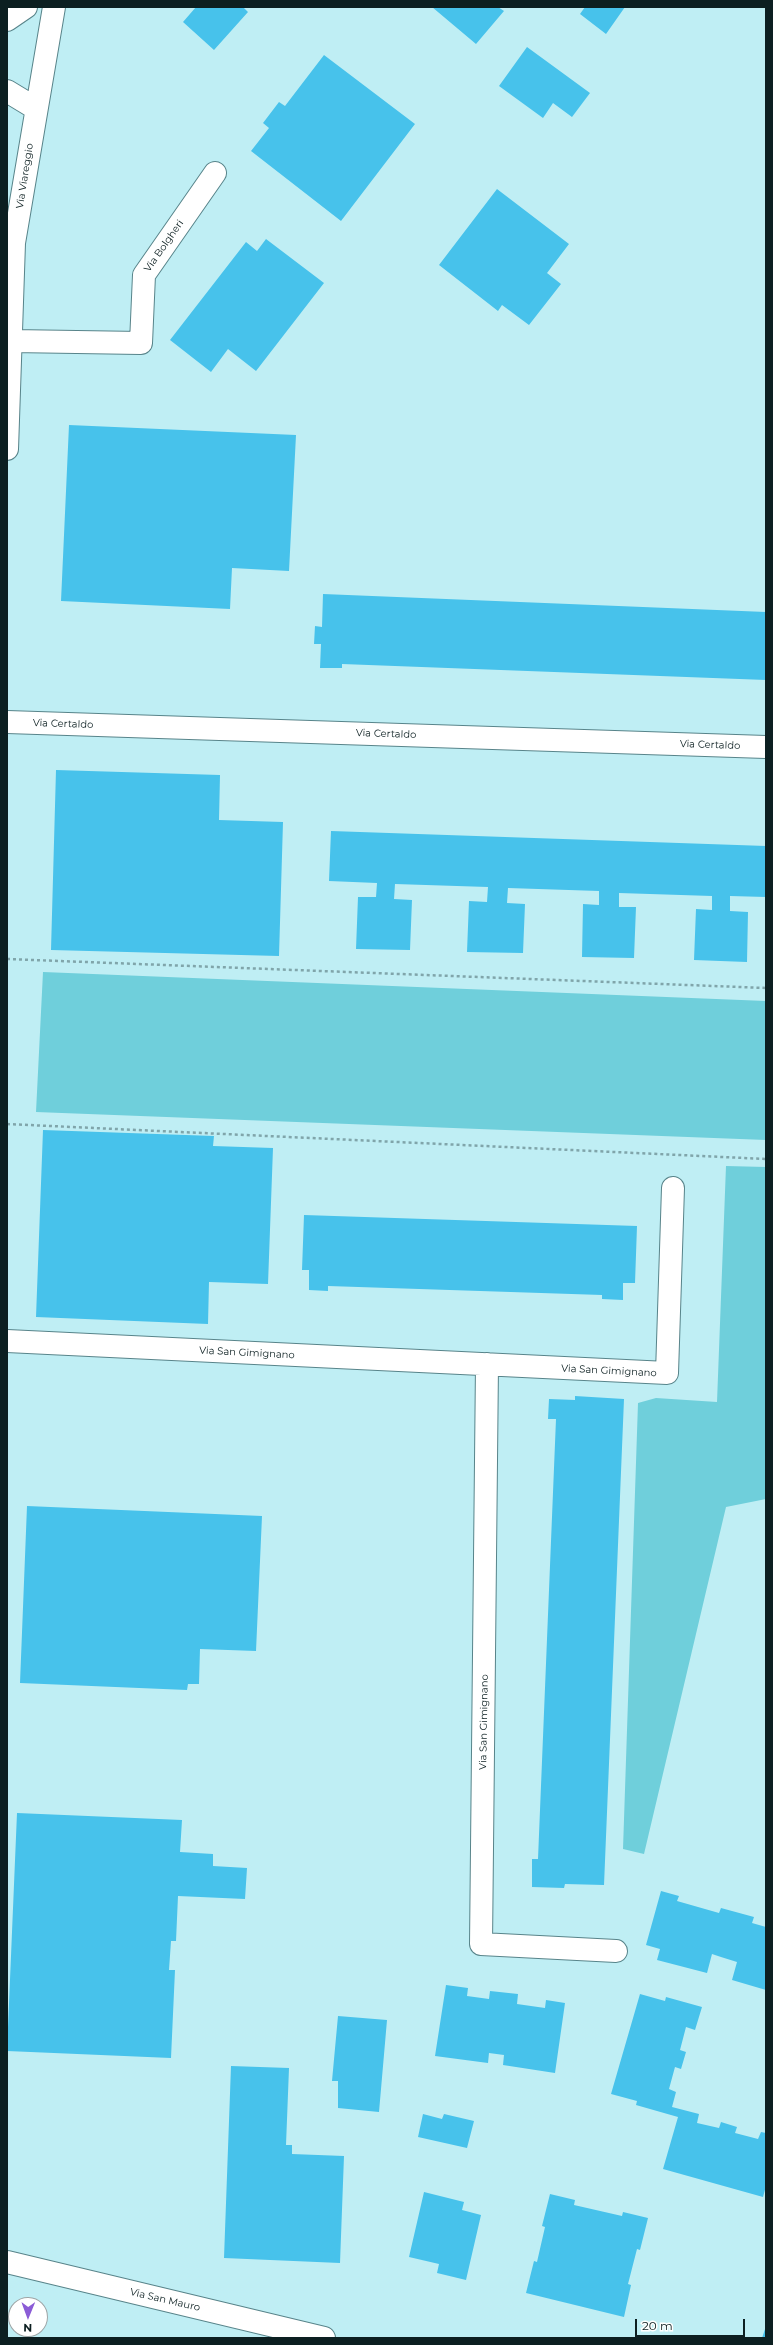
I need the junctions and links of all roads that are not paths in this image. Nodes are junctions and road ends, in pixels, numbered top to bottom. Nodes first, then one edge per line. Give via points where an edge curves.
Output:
1 (26, 7) edge
2 (54, 7) edge
3 (7, 20) edge
4 (7, 91) edge
5 (36, 108) junction
6 (215, 173) dead end
7 (11, 239) edge
8 (12, 341) junction
9 (7, 449) edge
10 (7, 722) edge
11 (766, 747) edge
12 (673, 1188) dead end
13 (7, 1341) edge
14 (487, 1364) junction
15 (616, 1951) dead end
16 (7, 2262) edge
17 (324, 2338) edge

1 - 3 street
2 - 5 street, Via Viareggio
4 - 5 street
5 - 7 street, Via Viareggio
6 - 8 street, Via Bolgheri via 144,275 141,343
7 - 8 street, Via Viareggio
8 - 9 street, Via Viareggio
10 - 11 street, Via Certaldo
12 - 14 street, Via San Gimignano via 667,1373
13 - 14 street, Via San Gimignano
14 - 15 street, Via San Gimignano via 481,1944
16 - 17 street, Via San Mauro

